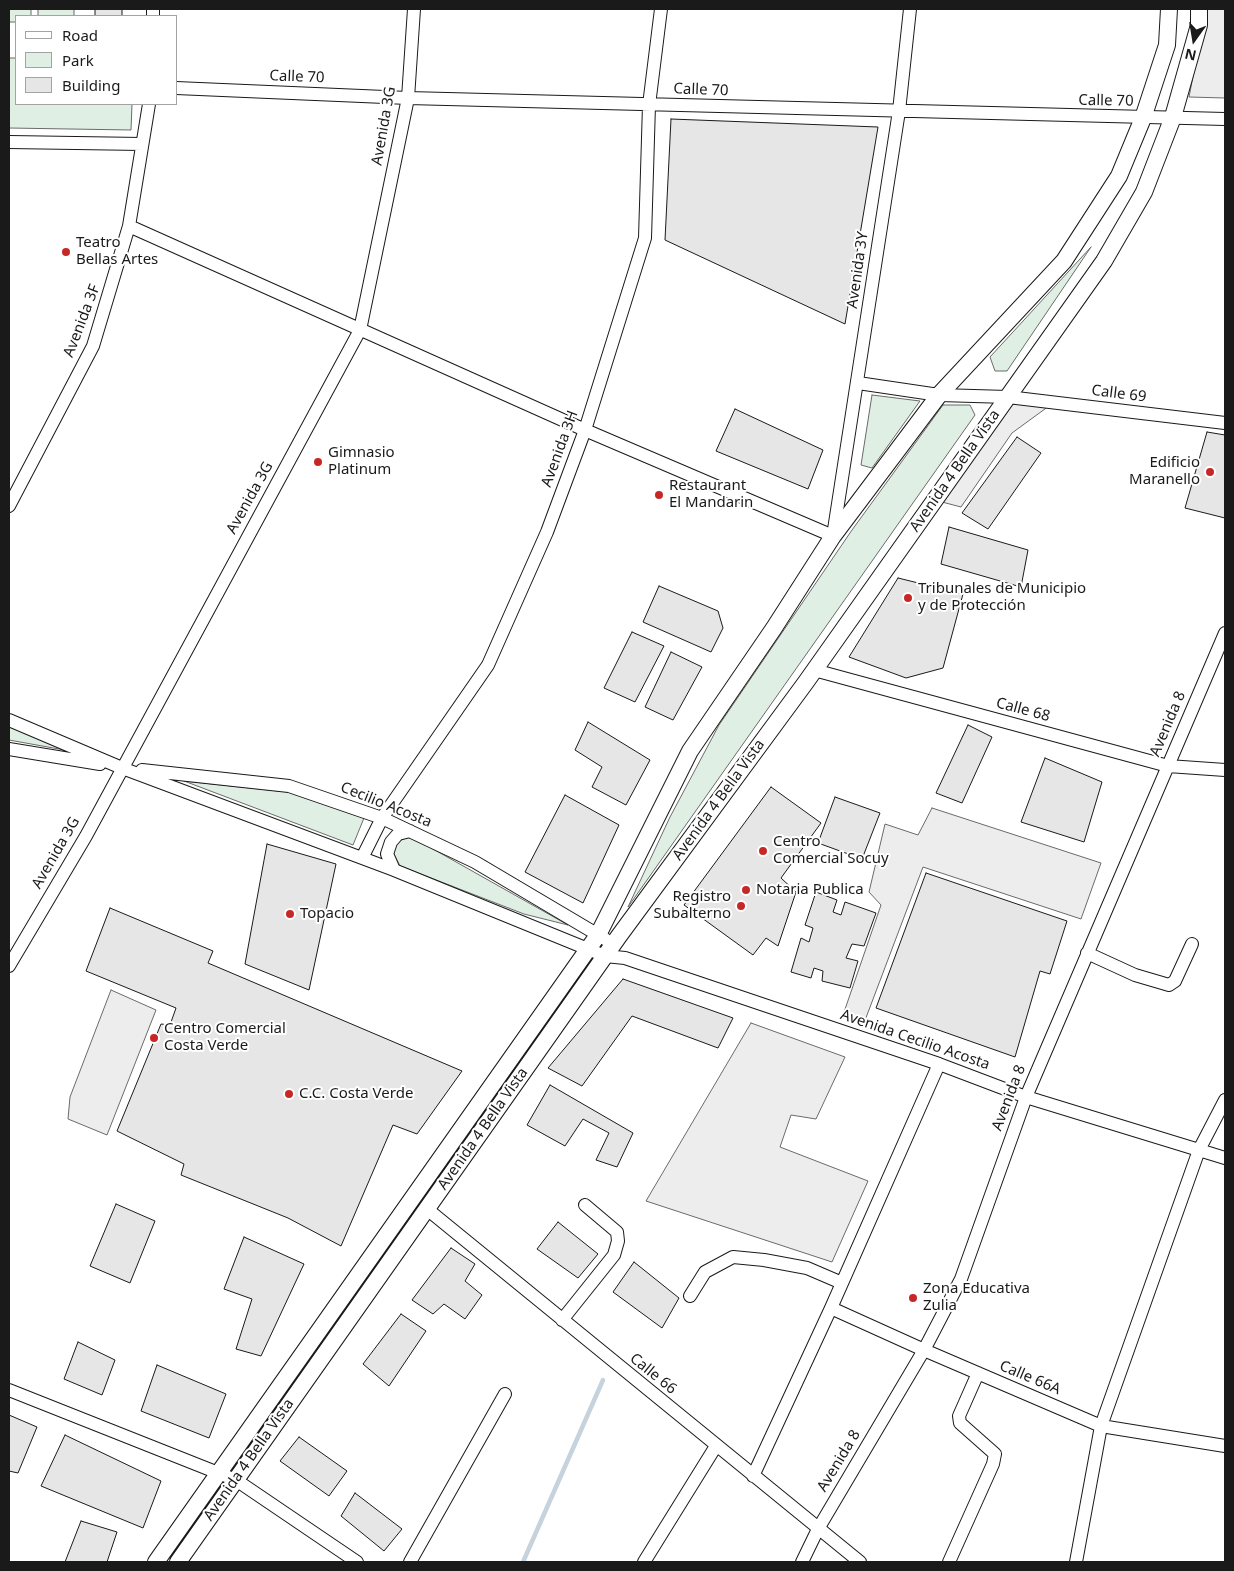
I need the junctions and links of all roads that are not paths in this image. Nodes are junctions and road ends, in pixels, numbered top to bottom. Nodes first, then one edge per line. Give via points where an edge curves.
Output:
1 (414, 9) edge
2 (661, 9) edge
3 (910, 9) edge
4 (1169, 9) edge
5 (1199, 9) edge
6 (178, 88) edge
7 (408, 98) junction
8 (149, 105) edge
9 (649, 105) junction
10 (899, 112) junction
11 (1173, 117) junction
12 (1143, 118) junction
13 (1225, 119) edge
14 (9, 142) edge
15 (142, 144) junction
16 (129, 226) junction
17 (360, 330) junction
18 (858, 383) junction
19 (939, 395) junction
20 (1008, 397) junction
21 (1225, 422) edge
22 (585, 430) junction
23 (9, 506) edge
24 (833, 536) junction
25 (1225, 633) edge
26 (814, 670) junction
27 (9, 720) edge
28 (9, 749) edge
29 (1168, 766) junction
30 (122, 768) junction
31 (1225, 770) edge
32 (382, 818) junction
33 (410, 831) junction
34 (362, 858) junction
35 (394, 870) junction
36 (598, 935) junction
37 (1192, 944) dead end
38 (588, 949) junction
39 (609, 950) junction
40 (1086, 953) junction
41 (9, 966) edge
42 (939, 1064) junction
43 (1026, 1097) junction
44 (1225, 1100) edge
45 (1199, 1150) junction
46 (1225, 1158) edge
47 (586, 1206) dead end
48 (426, 1209) junction
49 (842, 1283) junction
50 (690, 1296) dead end
51 (831, 1308) junction
52 (562, 1320) junction
53 (924, 1350) junction
54 (978, 1373) junction
55 (9, 1390) edge
56 (505, 1394) dead end
57 (1100, 1426) junction
58 (716, 1446) junction
59 (1225, 1446) edge
60 (219, 1473) junction
61 (753, 1476) junction
62 (236, 1480) junction
63 (818, 1529) junction
64 (156, 1562) edge
65 (178, 1562) edge
66 (357, 1562) edge
67 (410, 1562) edge
68 (644, 1562) edge
69 (802, 1562) edge
70 (860, 1562) edge
71 (949, 1562) edge
72 (1076, 1562) edge

1 - 7 street, Avenida 3G
2 - 9 street, Avenida 3H
3 - 10 street, Avenida 3Y
4 - 12 street, Avenida 4 Bella Vista via 1167,45
5 - 11 street, Avenida 4 Bella Vista via 1199,25
6 - 7 street, Calle 70
7 - 9 street, Calle 70
7 - 17 street, Avenida 3G
8 - 15 street, Avenida 3F
9 - 10 street, Calle 70
9 - 22 street, Avenida 3H via 645,238
10 - 12 street, Calle 70
10 - 18 street, Avenida 3Y
11 - 12 street, Calle 70
11 - 13 street, Calle 70
11 - 20 street, Avenida 4 Bella Vista via 1144,192 1104,261
12 - 19 street, Avenida 4 Bella Vista via 1120,176 1064,261
14 - 15 street
15 - 16 street, Avenida 3F
16 - 17 street
16 - 23 street, Avenida 3F via 93,346
17 - 22 street
17 - 30 street, Avenida 3G
18 - 19 street, Calle 69
18 - 24 street, Avenida 3Y
19 - 20 street, Calle 69
19 - 24 street, Avenida 4 Bella Vista
20 - 21 street, Calle 69
20 - 26 street, Avenida 4 Bella Vista
22 - 24 street
22 - 32 street, Avenida 3H via 547,532 488,665
24 - 36 street, Avenida 4 Bella Vista via 690,751
25 - 29 street, Avenida 8
26 - 29 street, Calle 68
26 - 39 street, Avenida 4 Bella Vista
27 - 30 street, Cecilio Acosta
28 - 30 street
29 - 31 street, Calle 68
29 - 40 street, Avenida 8
30 - 32 street, Cecilio Acosta via 289,786
30 - 34 street, Cecilio Acosta
30 - 41 street, Avenida 3G
32 - 33 street, Cecilio Acosta
32 - 34 street, Avenida 3H
33 - 35 street via 398,834 391,842 387,854
33 - 36 street, Cecilio Acosta via 475,862
34 - 35 street, Cecilio Acosta
35 - 38 street, Cecilio Acosta
36 - 38 street, Avenida 4 Bella Vista
36 - 39 street, Cecilio Acosta
37 - 40 street via 1175,981 1169,985 1134,975
38 - 39 street, Cecilio Acosta
38 - 60 street, Avenida 4 Bella Vista
39 - 42 street, Avenida Cecilio Acosta via 624,958
39 - 48 street, Avenida 4 Bella Vista
40 - 43 street, Avenida 8
42 - 43 street, Avenida Cecilio Acosta
42 - 49 street
43 - 45 street, Avenida Cecilio Acosta
43 - 53 street, Avenida 8 via 961,1279
44 - 45 street
45 - 46 street, Avenida Cecilio Acosta
45 - 57 street
47 - 52 street via 617,1232 618,1242 614,1255
48 - 52 street, Calle 66
48 - 62 street, Avenida 4 Bella Vista
49 - 50 street via 807,1268 732,1257 705,1272
49 - 51 street
51 - 53 street, Calle 66A
51 - 61 street
52 - 58 street, Calle 66
53 - 54 street, Calle 66A
53 - 63 street, Avenida 8
54 - 57 street, Calle 66A
54 - 71 street via 959,1416 960,1423 995,1454
55 - 60 street
56 - 67 street
57 - 59 street, Calle 66A
57 - 72 street
58 - 61 street, Calle 66
58 - 68 street
60 - 62 street
60 - 64 street, Avenida 4 Bella Vista
61 - 63 street, Calle 66
62 - 65 street, Avenida 4 Bella Vista
62 - 66 street
63 - 69 street, Avenida 8
63 - 70 street, Calle 66

